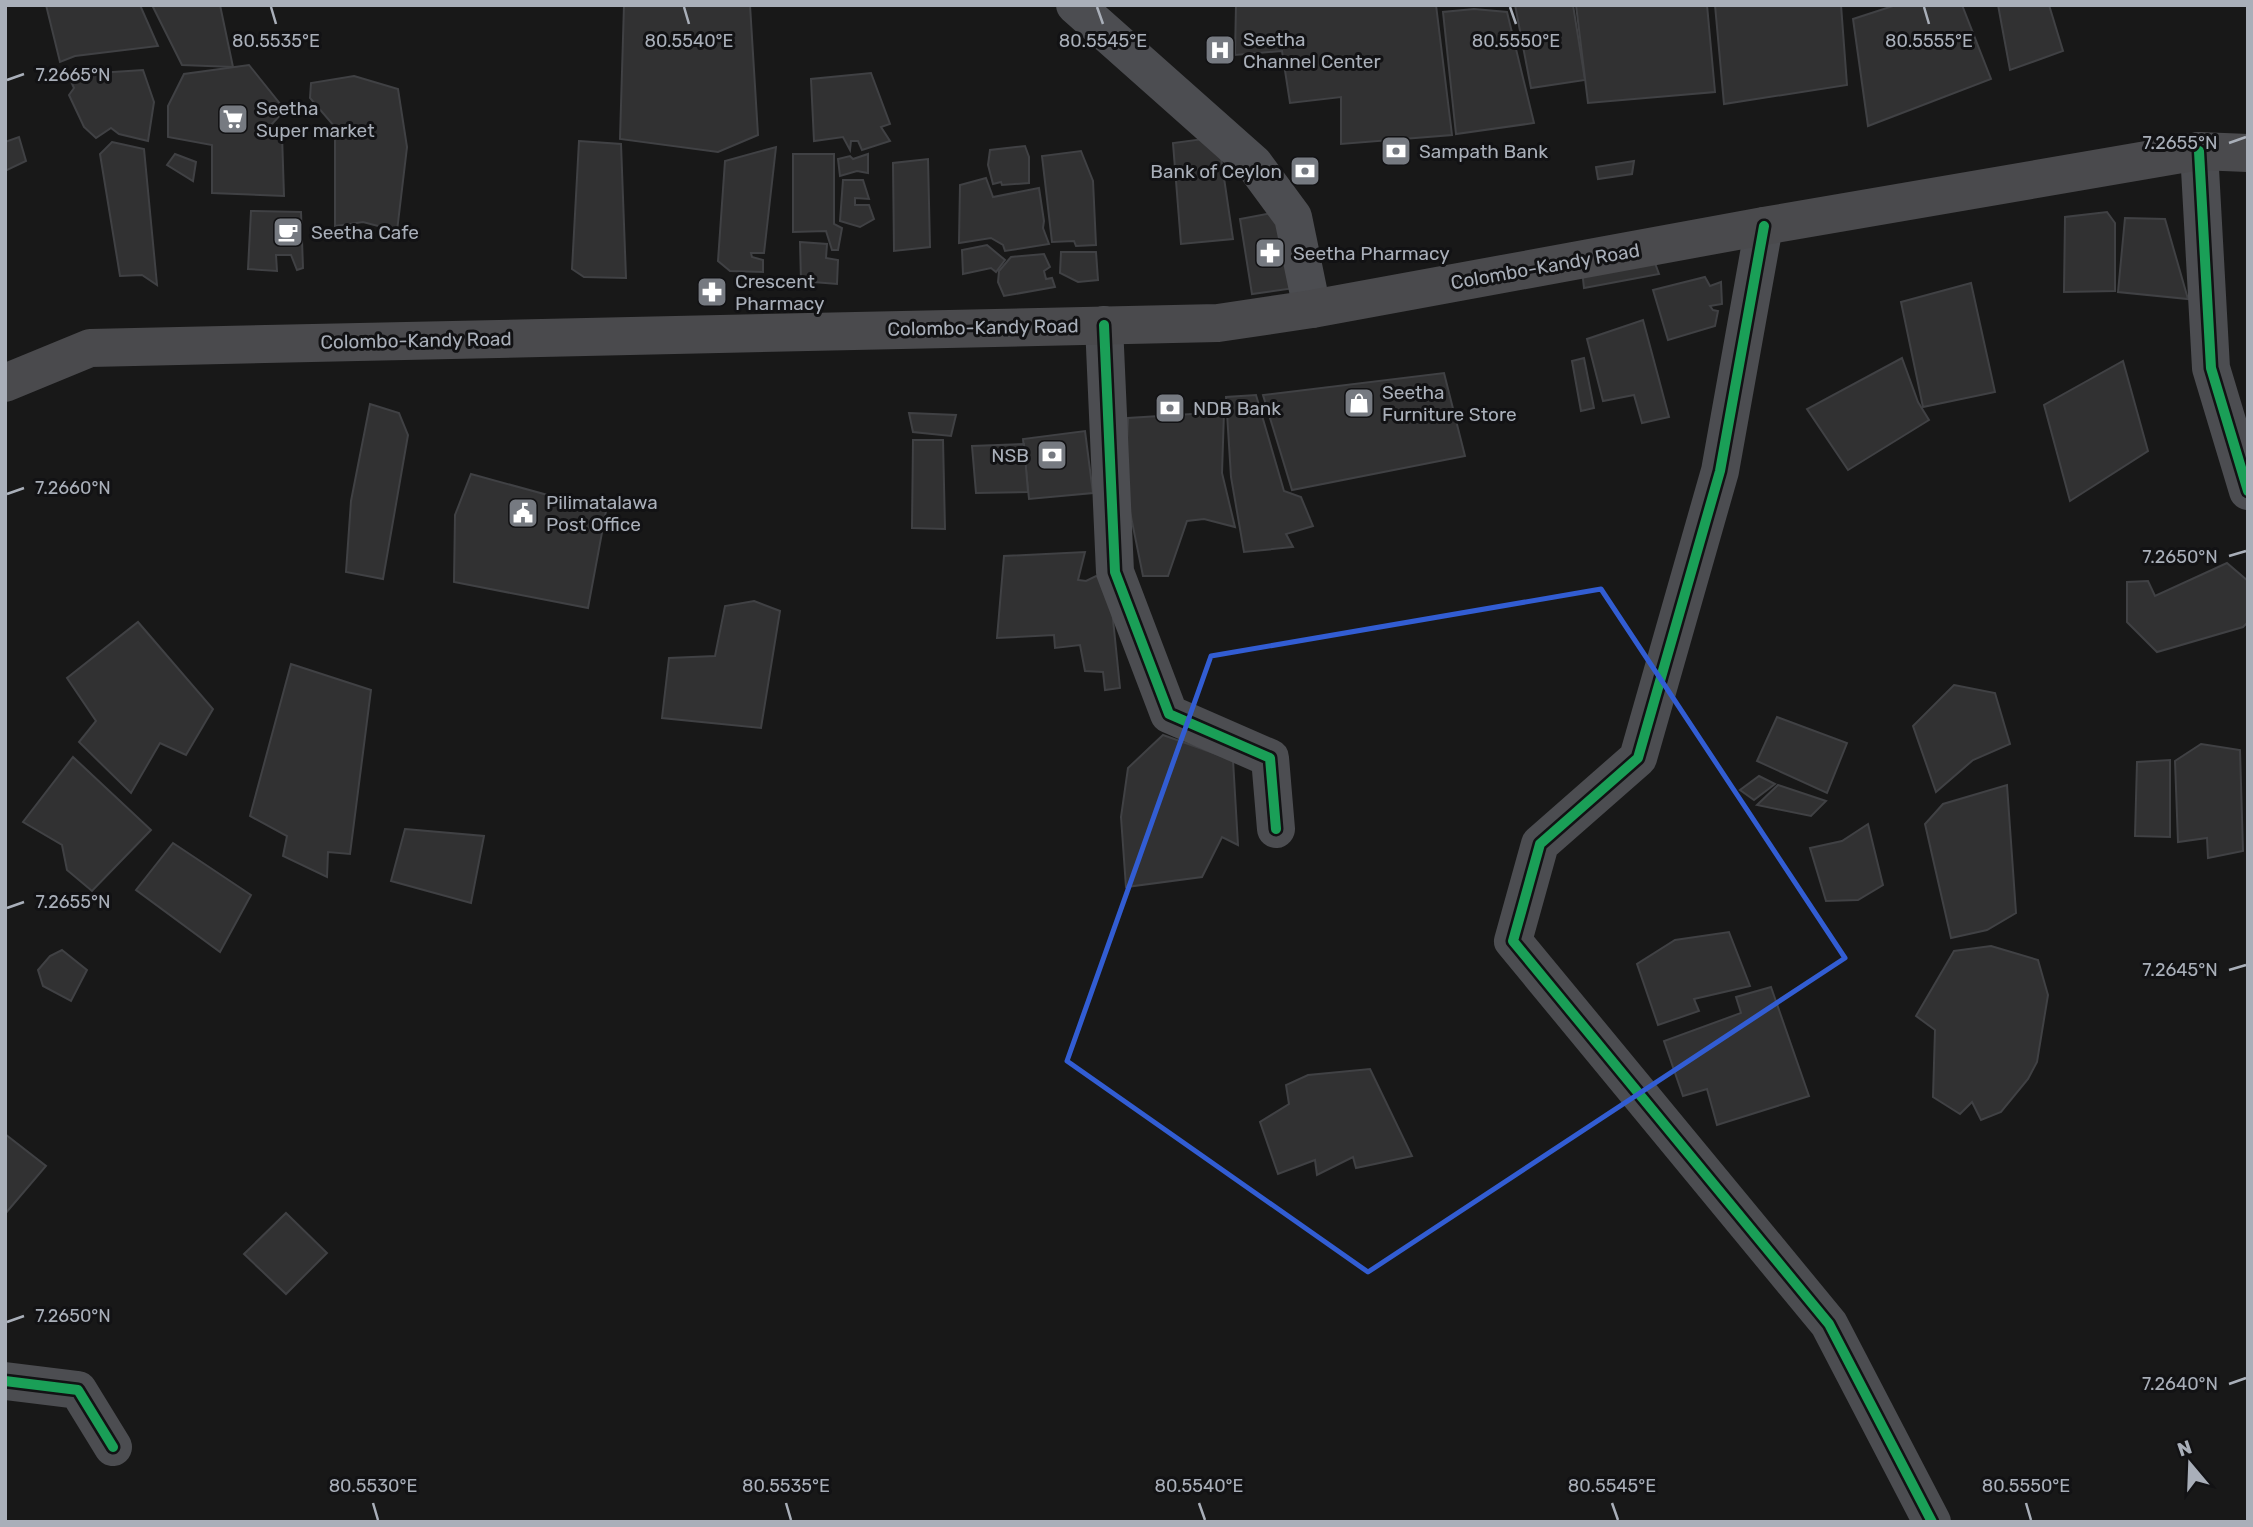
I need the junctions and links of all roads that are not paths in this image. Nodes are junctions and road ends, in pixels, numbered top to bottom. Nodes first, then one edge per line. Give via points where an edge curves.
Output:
1 (1075, 5) edge
2 (2199, 151) junction
3 (2248, 153) edge
4 (1764, 226) junction
5 (1312, 309) junction
6 (1104, 325) junction
7 (5, 383) edge
8 (2248, 491) edge
9 (1276, 828) dead end
10 (5, 1381) edge
11 (113, 1447) dead end
12 (1932, 1522) edge

1 - 5 street via 1254,164 1293,217
2 - 3 highway, Colombo-Kandy Road
2 - 4 highway, Colombo-Kandy Road
2 - 8 street via 2211,368
4 - 5 highway, Colombo-Kandy Road
4 - 12 street via 1720,471 1638,758 1540,844 1513,941 1829,1324
5 - 6 highway, Colombo-Kandy Road via 1218,323
6 - 7 highway, Colombo-Kandy Road via 90,348
6 - 9 street via 1115,572 1169,714 1270,758
10 - 11 street via 78,1390

